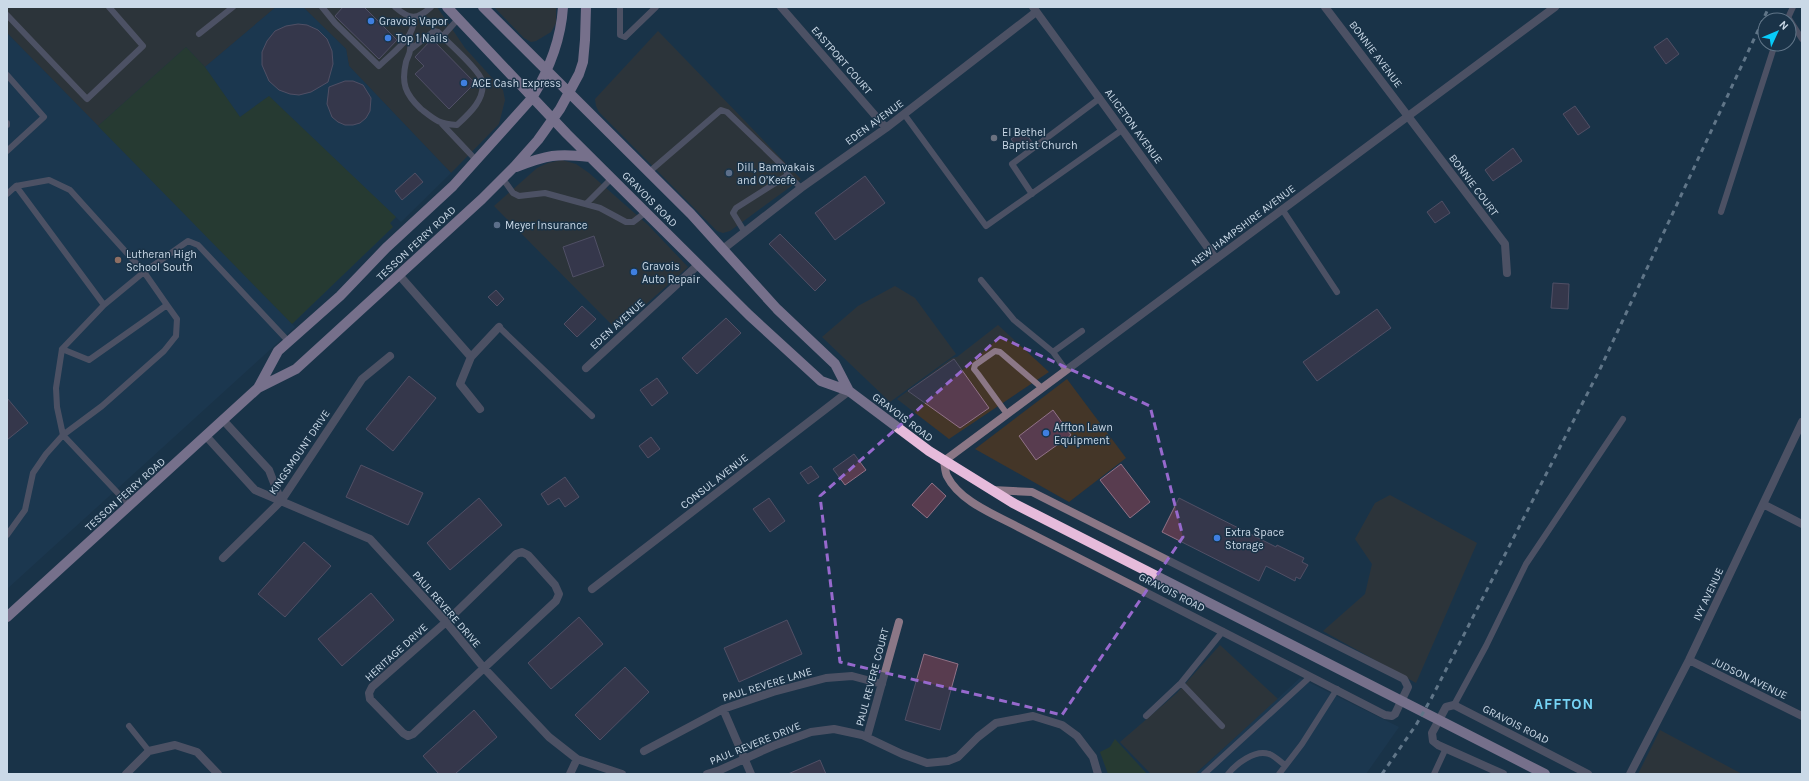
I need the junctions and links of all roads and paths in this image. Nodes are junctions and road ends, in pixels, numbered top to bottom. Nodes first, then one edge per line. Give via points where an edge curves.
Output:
1 (109, 7) edge
2 (233, 7) edge
3 (322, 7) edge
4 (395, 7) edge
5 (431, 7) edge
6 (447, 7) edge
7 (482, 7) edge
8 (563, 7) edge
9 (586, 7) edge
10 (620, 7) edge
11 (656, 7) edge
12 (781, 7) edge
13 (1325, 7) edge
14 (1555, 7) edge
15 (1035, 9) edge
16 (7, 15) edge
17 (414, 18) junction
18 (458, 19) junction
19 (199, 34) dead end
20 (410, 34) junction
21 (442, 37) junction
22 (410, 50) junction
23 (1772, 52) edge
24 (546, 70) junction
25 (7, 75) edge
26 (569, 93) junction
27 (532, 98) junction
28 (1100, 98) junction
29 (904, 114) junction
30 (1408, 115) junction
31 (553, 120) junction
32 (442, 124) junction
33 (886, 128) junction
34 (1122, 130) junction
35 (7, 151) edge
36 (590, 158) junction
37 (476, 160) junction
38 (514, 167) junction
39 (649, 172) junction
40 (788, 175) junction
41 (612, 178) junction
42 (503, 179) junction
43 (16, 186) junction
44 (801, 188) junction
45 (7, 194) edge
46 (1032, 194) junction
47 (586, 204) junction
48 (1282, 209) junction
49 (646, 212) junction
50 (1721, 212) dead end
51 (744, 231) junction
52 (723, 249) junction
53 (1216, 259) junction
54 (699, 264) junction
55 (144, 272) junction
56 (1506, 273) dead end
57 (399, 275) junction
58 (981, 280) dead end
59 (1337, 292) dead end
60 (167, 304) junction
61 (104, 305) junction
62 (499, 327) joint
63 (1082, 331) dead end
64 (289, 342) junction
65 (62, 349) junction
66 (1053, 352) junction
67 (390, 356) dead end
68 (471, 356) junction
69 (586, 368) dead end
70 (1066, 370) junction
71 (258, 388) junction
72 (1042, 388) junction
73 (849, 391) junction
74 (480, 409) dead end
75 (1007, 414) junction
76 (592, 416) dead end
77 (1623, 419) dead end
78 (223, 420) junction
79 (1802, 422) edge
80 (63, 436) junction
81 (206, 436) junction
82 (944, 461) junction
83 (990, 490) junction
84 (281, 501) junction
85 (1763, 504) junction
86 (130, 506) junction
87 (1802, 524) edge
88 (7, 535) edge
89 (224, 558) dead end
90 (592, 589) dead end
91 (7, 616) edge
92 (446, 622) junction
93 (899, 622) dead end
94 (1223, 632) junction
95 (1689, 660) junction
96 (483, 667) junction
97 (1310, 677) junction
98 (1181, 683) junction
99 (882, 684) junction
100 (1337, 689) junction
101 (1450, 706) junction
102 (724, 709) junction
103 (1146, 716) dead end
104 (1802, 716) edge
105 (129, 726) dead end
106 (1222, 726) dead end
107 (867, 737) junction
108 (1446, 748) junction
109 (149, 751) junction
110 (644, 751) dead end
111 (577, 759) junction
112 (745, 759) junction
113 (1285, 765) junction
114 (126, 774) edge
115 (218, 774) edge
116 (570, 774) edge
117 (622, 774) edge
118 (707, 774) edge
119 (751, 774) edge
120 (1098, 774) edge
121 (1204, 774) edge
122 (1228, 774) edge
123 (1279, 774) edge
124 (1434, 774) edge
125 (1503, 774) edge
126 (1545, 774) edge
127 (1588, 774) edge
128 (1630, 774) edge

1 - 16 lane via 143,46 87,99
2 - 19 lane
3 - 20 lane via 379,66
4 - 17 lane
5 - 17 lane
6 - 18 main road, GRAVOIS ROAD
7 - 24 main road, GRAVOIS ROAD
8 - 24 main road, TESSON FERRY ROAD via 559,35
9 - 26 main road, TESSON FERRY ROAD via 583,62
10 - 11 lane via 620,35 625,37
12 - 33 street, EASTPORT COURT
13 - 30 street, BONNIE AVENUE
14 - 30 street, NEW HAMPSHIRE AVENUE
15 - 28 street, ALICETON AVENUE
15 - 29 street, EDEN AVENUE
17 - 20 lane
18 - 21 lane
18 - 27 main road, GRAVOIS ROAD
20 - 22 lane
21 - 22 lane via 434,31
21 - 32 lane via 476,70 482,80 482,91 475,107 457,125
22 - 32 lane via 404,74 407,93
23 - 50 lane
24 - 26 main road, GRAVOIS ROAD
24 - 27 main road, TESSON FERRY ROAD
25 - 35 lane via 44,117
26 - 31 main road, TESSON FERRY ROAD
26 - 39 main road, GRAVOIS ROAD
27 - 31 main road, GRAVOIS ROAD
27 - 37 main road, TESSON FERRY ROAD
28 - 34 street, ALICETON AVENUE
28 - 46 lane via 1012,164
29 - 33 street, EDEN AVENUE
29 - 46 lane via 986,226
30 - 48 street, NEW HAMPSHIRE AVENUE
30 - 56 street, BONNIE COURT via 1505,244
31 - 36 main road, GRAVOIS ROAD
31 - 38 main road, TESSON FERRY ROAD
32 - 37 lane
33 - 44 street, EDEN AVENUE
34 - 46 lane
34 - 53 street, ALICETON AVENUE
36 - 38 main road via 551,155
36 - 41 main road, GRAVOIS ROAD
37 - 64 main road, TESSON FERRY ROAD via 453,186 386,248 340,296
38 - 42 main road, TESSON FERRY ROAD
39 - 40 lane via 721,110 727,112
39 - 52 main road, GRAVOIS ROAD
40 - 44 lane
40 - 51 lane via 736,208 733,213
41 - 47 lane
41 - 49 main road, GRAVOIS ROAD
42 - 47 lane via 513,193 519,196 546,193
42 - 57 main road, TESSON FERRY ROAD
43 - 45 lane
43 - 55 lane via 48,180 70,190
43 - 61 lane
44 - 51 street, EDEN AVENUE
47 - 49 lane via 600,208 626,222 634,222
48 - 53 street, NEW HAMPSHIRE AVENUE
48 - 59 lane
49 - 54 main road, GRAVOIS ROAD
51 - 52 street, EDEN AVENUE
52 - 73 main road, GRAVOIS ROAD via 777,309 835,364
53 - 70 street, NEW HAMPSHIRE AVENUE
54 - 69 street, EDEN AVENUE
54 - 73 main road, GRAVOIS ROAD via 759,325 821,381
55 - 60 lane
55 - 61 lane
55 - 64 lane via 188,241 198,245
57 - 68 street
57 - 71 main road, TESSON FERRY ROAD via 296,369
58 - 66 lane via 1014,320
60 - 65 lane via 89,360
60 - 80 lane via 177,318 176,336 164,351 102,406
61 - 65 lane
62 - 68 street
62 - 76 lane
63 - 66 lane
64 - 71 main road, TESSON FERRY ROAD via 278,351
65 - 80 lane via 56,388
66 - 70 lane
67 - 84 street, KINGSMOUNT DRIVE via 362,379
68 - 74 street via 460,384
70 - 72 street, NEW HAMPSHIRE AVENUE
71 - 78 main road, TESSON FERRY ROAD
72 - 75 street, NEW HAMPSHIRE AVENUE
72 - 75 lane via 1000,352 995,351 975,365 974,369
73 - 82 main road, GRAVOIS ROAD
73 - 90 street, CONSUL AVENUE
75 - 82 street, NEW HAMPSHIRE AVENUE
77 - 101 lane via 1526,564 1486,646
78 - 81 main road, TESSON FERRY ROAD
78 - 84 street via 269,470
79 - 85 street, IVY AVENUE
80 - 86 lane
80 - 88 lane via 33,473 25,510
81 - 84 street, PAUL REVERE DRIVE via 255,490
81 - 86 main road, TESSON FERRY ROAD
82 - 83 main road, GRAVOIS ROAD
82 - 94 street, GRAVOIS ROAD via 947,476 960,493 973,502
83 - 100 street, GRAVOIS ROAD via 1032,492 1400,676 1408,687 1392,716 1385,715
83 - 126 main road, GRAVOIS ROAD
84 - 89 street, KINGSMOUNT DRIVE
84 - 92 street, PAUL REVERE DRIVE via 370,540
85 - 87 street
85 - 95 street, IVY AVENUE
86 - 91 main road, TESSON FERRY ROAD
92 - 96 street, PAUL REVERE DRIVE
92 - 96 street, HERITAGE DRIVE via 372,687 370,699 408,736
92 - 96 street, HERITAGE DRIVE via 516,554 522,552 528,555 555,585 559,594 556,601
93 - 99 street, PAUL REVERE COURT
94 - 97 street, GRAVOIS ROAD
94 - 98 lane
95 - 104 street, JUDSON AVENUE
95 - 128 street, IVY AVENUE
96 - 111 street, PAUL REVERE DRIVE via 549,737
97 - 100 street, GRAVOIS ROAD
97 - 121 lane
98 - 103 lane
98 - 106 lane
99 - 102 street, PAUL REVERE LANE via 852,676 826,678 773,692
99 - 107 street, PAUL REVERE COURT
100 - 113 lane via 1302,744
101 - 108 street via 1432,733 1433,741
101 - 127 street, GRAVOIS ROAD
102 - 110 street, PAUL REVERE LANE
102 - 112 street
105 - 109 lane
107 - 112 street, PAUL REVERE DRIVE via 834,729 810,732
107 - 120 street, PAUL REVERE DRIVE via 927,764 958,757 996,724 1033,716 1062,725 1077,736 1093,757
108 - 124 lane
108 - 125 street
109 - 114 street
109 - 115 street via 175,745 197,752
111 - 116 street
111 - 117 street, PAUL REVERE DRIVE
112 - 118 street, PAUL REVERE DRIVE
112 - 119 street
113 - 122 lane via 1269,754 1258,753 1234,766
113 - 123 lane

